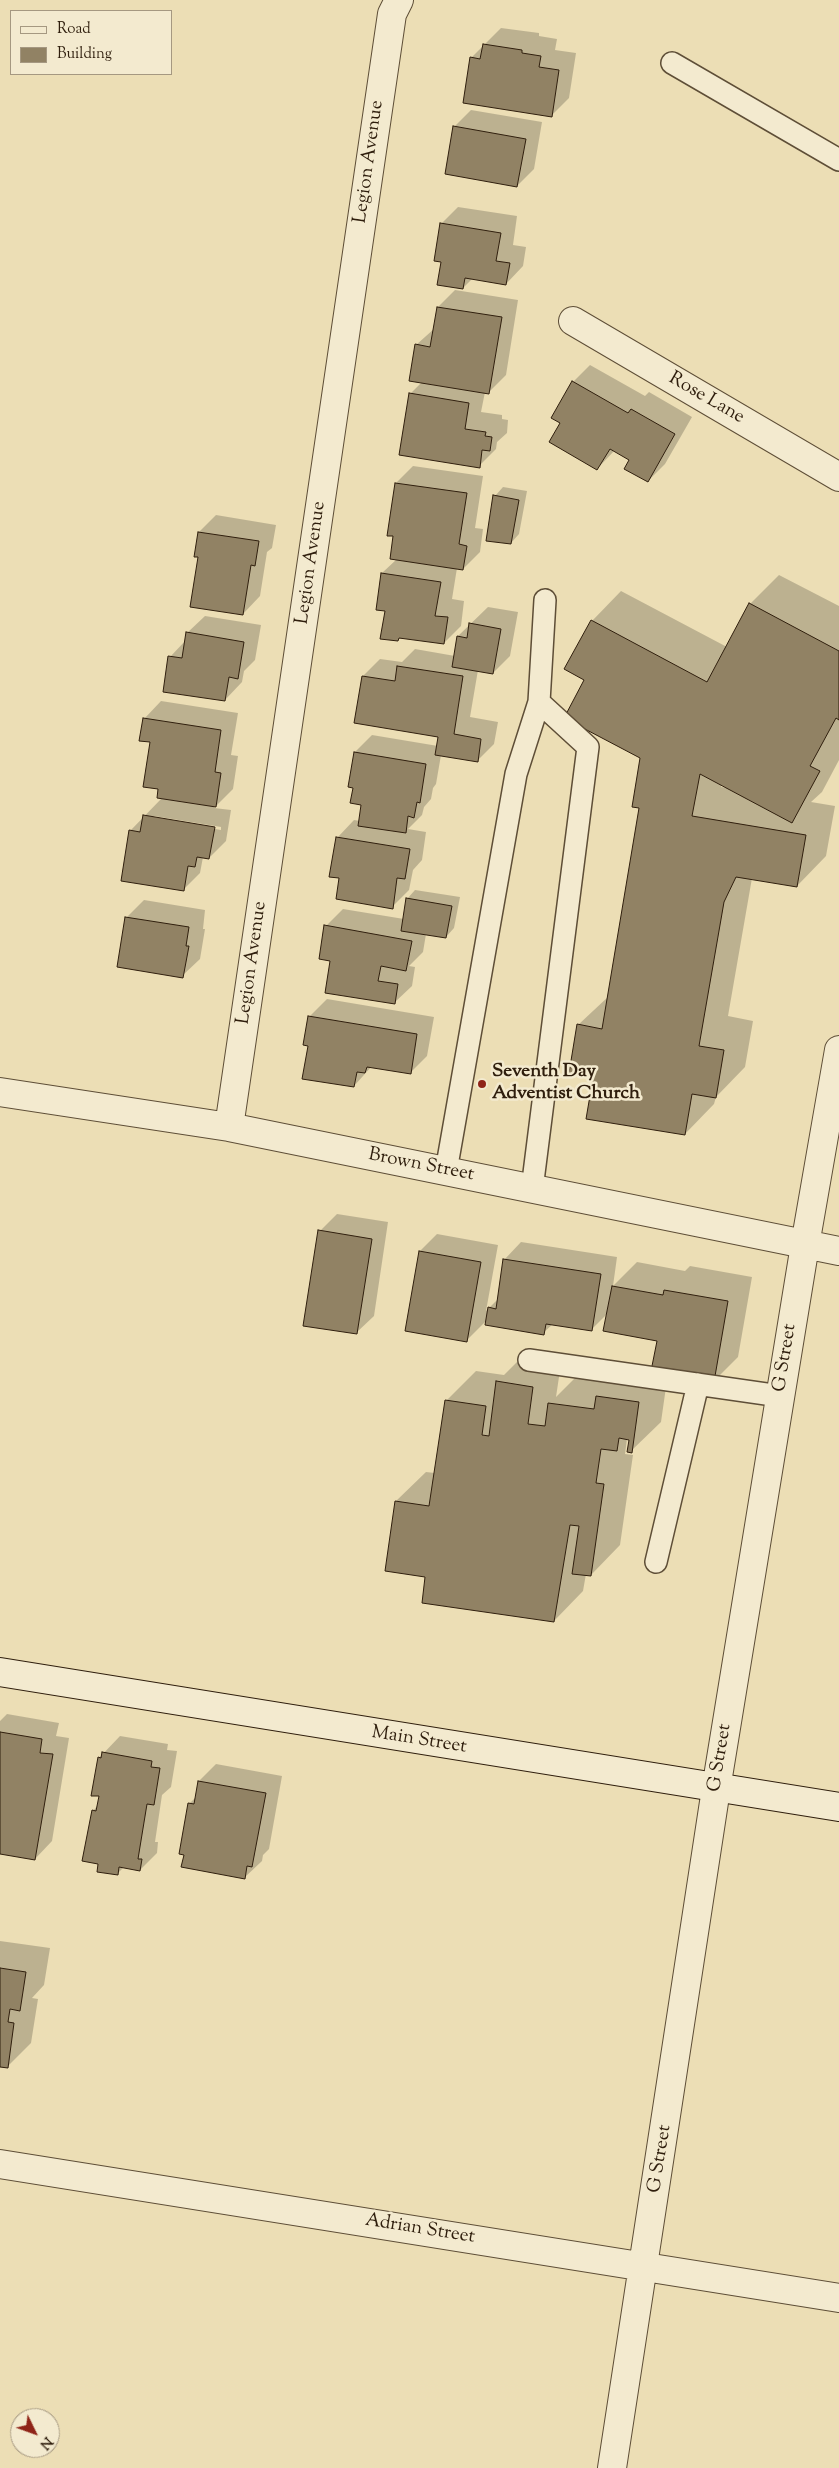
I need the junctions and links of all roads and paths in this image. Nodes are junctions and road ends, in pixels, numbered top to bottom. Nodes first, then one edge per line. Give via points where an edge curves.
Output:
1 (400, 0) edge
2 (672, 63) dead end
3 (839, 160) edge
4 (573, 321) dead end
5 (839, 478) edge
6 (545, 600) dead end
7 (539, 702) junction
8 (839, 1050) edge
9 (0, 1092) edge
10 (229, 1127) junction
11 (446, 1171) junction
12 (532, 1189) junction
13 (805, 1245) junction
14 (839, 1251) edge
15 (529, 1360) dead end
16 (698, 1384) junction
17 (780, 1396) junction
18 (656, 1562) dead end
19 (0, 1672) edge
20 (716, 1789) junction
21 (839, 1807) edge
22 (0, 2164) edge
23 (645, 2266) junction
24 (839, 2298) edge
25 (612, 2468) edge

1 - 10 street, Legion Avenue via 392,14
2 - 3 lane
4 - 5 street, Rose Lane
6 - 7 lane
7 - 11 lane via 516,774
7 - 12 lane via 588,747
8 - 13 street, G Street
9 - 10 street, Brown Street
10 - 11 street, Brown Street
11 - 12 street, Brown Street
12 - 13 street, Brown Street
13 - 14 street, Brown Street
13 - 17 street, G Street
15 - 16 lane
16 - 17 lane
16 - 18 lane
17 - 20 street, G Street
19 - 20 street, Main Street
20 - 21 street, Main Street
20 - 23 street, G Street
22 - 23 street, Adrian Street
23 - 24 street, Adrian Street
23 - 25 street, G Street

